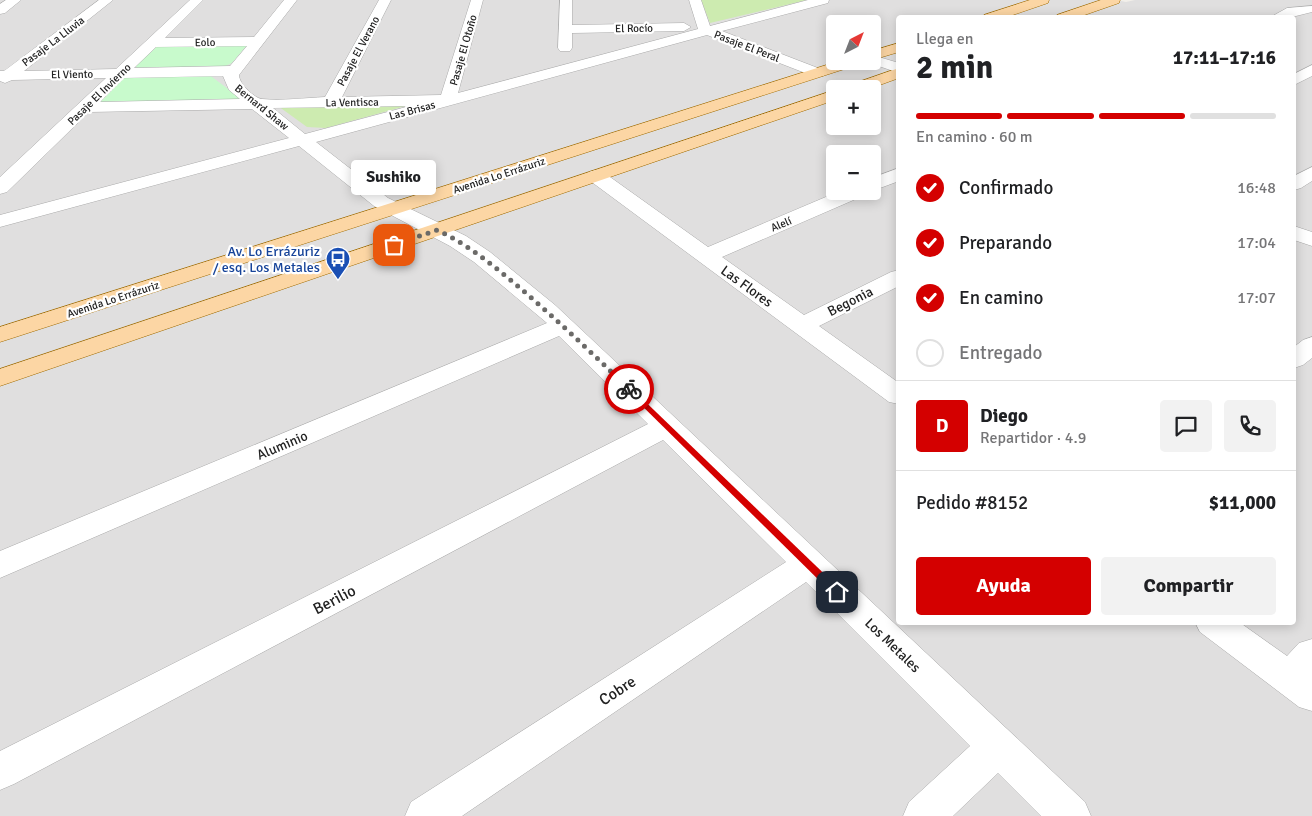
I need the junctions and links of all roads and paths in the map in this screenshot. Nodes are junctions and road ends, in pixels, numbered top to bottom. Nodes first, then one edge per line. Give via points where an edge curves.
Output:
1 (15, 0) edge
2 (107, 0) edge
3 (197, 0) edge
4 (290, 0) edge
5 (385, 0) edge
6 (477, 0) edge
7 (566, 0) edge
8 (695, 0) edge
9 (823, 0) edge
10 (1114, 0) edge
11 (1293, 0) edge
12 (1036, 1) edge
13 (1311, 9) edge
14 (0, 10) edge
15 (997, 15) edge
16 (1071, 15) edge
17 (1282, 15) edge
18 (566, 29) junction
19 (706, 29) junction
20 (258, 41) junction
21 (152, 43) junction
22 (896, 48) edge
23 (881, 54) edge
24 (881, 61) edge
25 (896, 67) edge
26 (565, 70) junction
27 (827, 70) edge
28 (1312, 70) edge
29 (235, 71) junction
30 (120, 73) junction
31 (818, 73) junction
32 (896, 74) edge
33 (3, 78) edge
34 (1296, 79) edge
35 (879, 80) edge
36 (826, 98) edge
37 (448, 100) junction
38 (331, 102) junction
39 (256, 104) junction
40 (85, 107) junction
41 (303, 139) junction
42 (1312, 173) edge
43 (896, 175) edge
44 (596, 176) junction
45 (881, 181) edge
46 (1296, 183) edge
47 (0, 188) edge
48 (837, 200) edge
49 (394, 208) junction
50 (0, 220) edge
51 (437, 230) junction
52 (1296, 233) edge
53 (1312, 240) edge
54 (705, 256) junction
55 (896, 278) edge
56 (563, 324) junction
57 (801, 326) junction
58 (0, 335) edge
59 (1312, 345) edge
60 (1296, 358) edge
61 (0, 378) edge
62 (896, 394) edge
63 (667, 426) junction
64 (808, 564) junction
65 (0, 565) edge
66 (1217, 625) edge
67 (1305, 676) edge
68 (998, 746) junction
69 (0, 771) edge
70 (426, 816) edge
71 (924, 816) edge
72 (1070, 816) edge

1 - 14 street
2 - 33 street, Pasaje La Lluvia
3 - 21 street, Pasaje El Invierno
4 - 20 street, Bernard Shaw
5 - 38 street, Pasaje El Verano
6 - 37 street, Pasaje El Otoño
7 - 18 street
8 - 19 street, Pasaje El Peral
9 - 19 street, Las Brisas
10 - 16 main road
11 - 13 street
12 - 15 main road
13 - 17 street
18 - 19 street, El Rocío
18 - 26 street
19 - 26 street, Las Brisas
19 - 31 street, Pasaje El Peral
20 - 21 street, Eolo
20 - 29 street, Bernard Shaw
21 - 30 street, Pasaje El Invierno
22 - 23 main road
24 - 25 street
26 - 37 street, Las Brisas
27 - 31 main road, Avenida Lo Errázuriz
28 - 34 street
29 - 30 street, El Viento
29 - 39 street, Bernard Shaw via 231,79 235,87
30 - 33 street, El Viento
30 - 40 street, Pasaje El Invierno
31 - 49 main road, Avenida Lo Errázuriz
32 - 35 main road
36 - 44 main road
37 - 38 street, La Ventisca
37 - 41 street, Las Brisas
38 - 39 street, La Ventisca
39 - 40 street, La Ventisca
39 - 41 street, Bernard Shaw
40 - 47 street, Pasaje El Invierno
41 - 49 street via 381,202
41 - 50 street, Las Brisas
42 - 46 street
43 - 45 street
44 - 51 main road
44 - 54 street, Las Flores
48 - 54 street, Alelí
49 - 51 street, Los Metales
49 - 58 main road, Avenida Lo Errázuriz
51 - 56 street, Los Metales via 482,257
51 - 61 main road
52 - 53 street
54 - 57 street, Las Flores
55 - 57 street, Begonia
56 - 63 street, Los Metales
56 - 65 street, Aluminio
57 - 62 street, Las Flores
59 - 60 street
63 - 64 street, Los Metales
63 - 69 street, Berilio
64 - 68 street, Los Metales
64 - 70 street, Cobre
66 - 67 street
68 - 71 street
68 - 72 street, Los Metales

